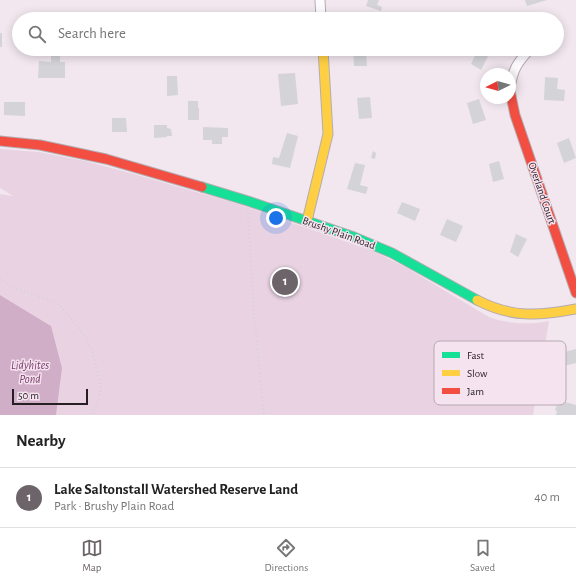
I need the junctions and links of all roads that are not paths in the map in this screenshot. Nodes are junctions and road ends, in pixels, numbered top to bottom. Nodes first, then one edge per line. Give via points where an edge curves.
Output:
1 (320, 0) edge
2 (321, 12) edge
3 (323, 56) edge
4 (523, 56) edge
5 (515, 68) edge
6 (513, 104) edge
7 (0, 141) edge
8 (307, 221) junction
9 (576, 293) edge
10 (576, 308) edge

1 - 2 street
3 - 8 main road via 328,134
4 - 5 street
6 - 9 main road, Overland Court
7 - 8 main road, Brushy Plain Road via 40,145 106,159 248,200
8 - 10 main road, Brushy Plain Road via 392,253 499,311 538,315

